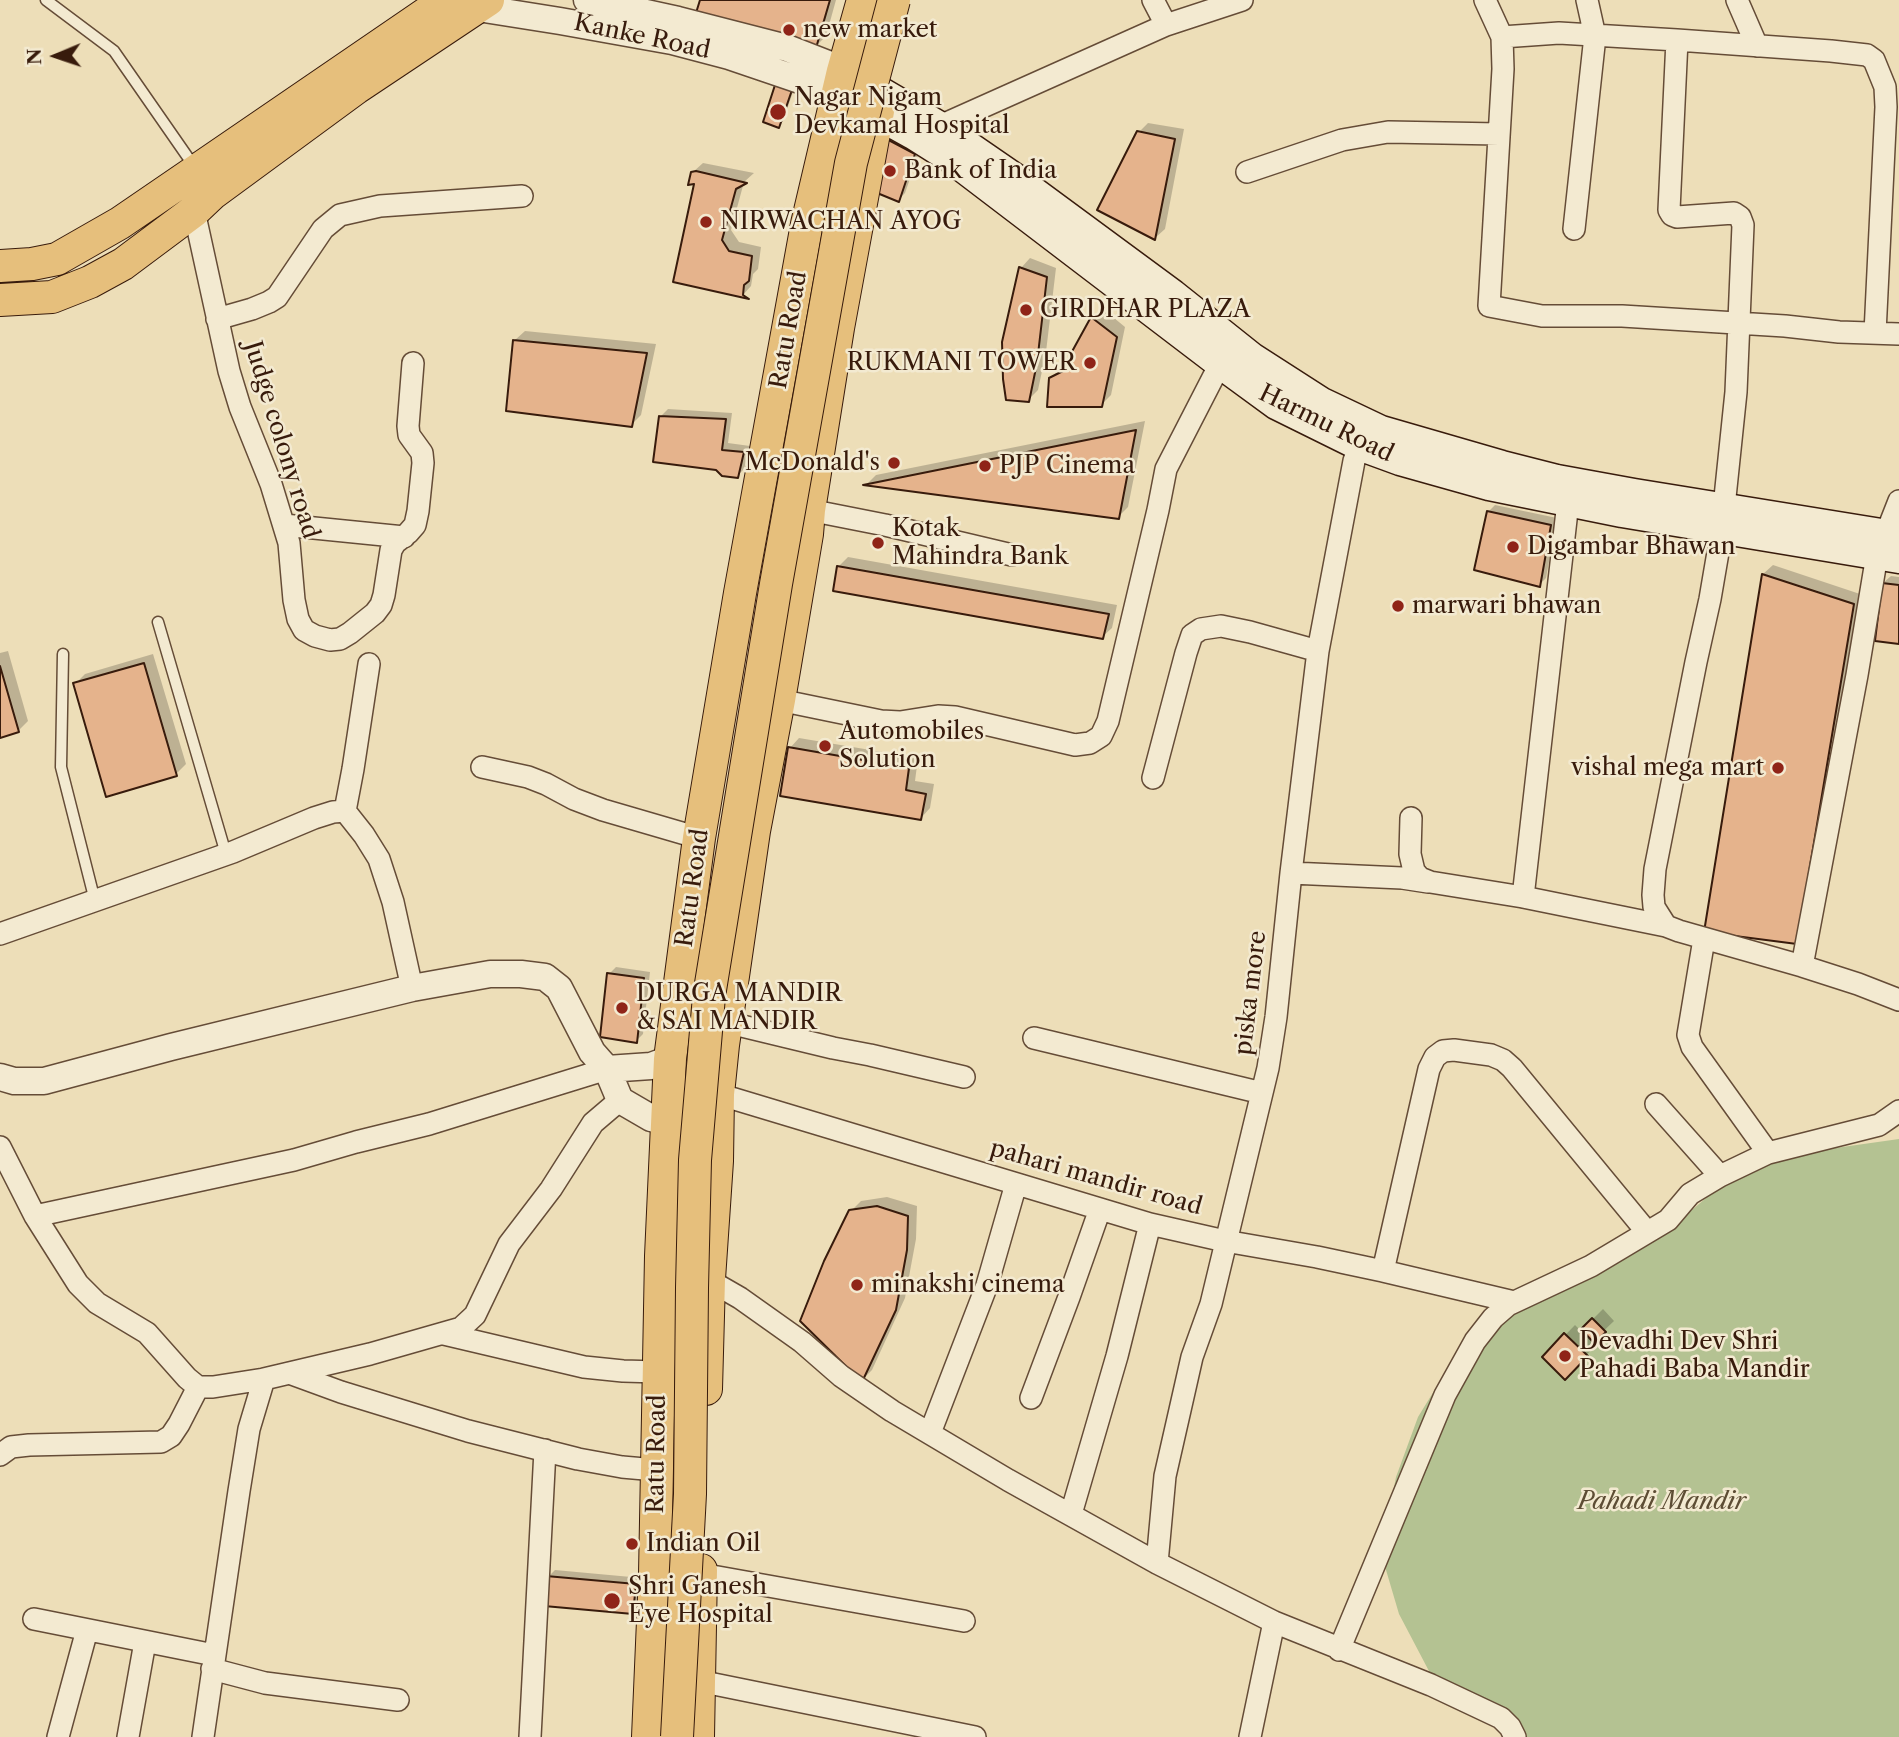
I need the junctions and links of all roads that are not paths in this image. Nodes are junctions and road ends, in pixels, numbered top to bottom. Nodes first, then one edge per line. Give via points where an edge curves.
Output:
1 (46, 0) edge
2 (587, 0) edge
3 (863, 0) edge
4 (875, 0) edge
5 (894, 0) edge
6 (909, 0) edge
7 (1153, 0) edge
8 (1242, 0) edge
9 (1485, 0) edge
10 (1587, 0) edge
11 (1737, 0) edge
12 (443, 1) edge
13 (483, 4) edge
14 (1166, 25) junction
15 (1595, 36) junction
16 (1502, 37) junction
17 (1677, 40) junction
18 (1757, 46) junction
19 (840, 82) junction
20 (880, 104) junction
21 (940, 126) junction
22 (1499, 134) junction
23 (1247, 172) dead end
24 (202, 187) junction
25 (522, 196) dead end
26 (1574, 229) dead end
27 (0, 266) edge
28 (0, 300) edge
29 (217, 319) junction
30 (1738, 323) junction
31 (1875, 333) junction
32 (1899, 334) edge
33 (413, 363) dead end
34 (1220, 364) junction
35 (1363, 435) junction
36 (1899, 501) edge
37 (1568, 502) junction
38 (808, 510) junction
39 (1723, 518) junction
40 (284, 525) junction
41 (404, 537) junction
42 (1890, 546) edge
43 (1012, 555) dead end
44 (158, 622) dead end
45 (1318, 651) junction
46 (63, 654) dead end
47 (369, 664) dead end
48 (779, 700) junction
49 (482, 767) dead end
50 (1153, 778) dead end
51 (345, 811) junction
52 (1411, 818) dead end
53 (699, 838) junction
54 (226, 854) junction
55 (1291, 873) junction
56 (1430, 882) junction
57 (1523, 897) junction
58 (95, 901) junction
59 (1666, 926) junction
60 (0, 934) edge
61 (1704, 939) junction
62 (1802, 966) junction
63 (412, 988) junction
64 (1899, 1000) edge
65 (676, 1017) junction
66 (727, 1021) junction
67 (1034, 1038) dead end
68 (607, 1069) junction
69 (669, 1074) junction
70 (0, 1077) edge
71 (964, 1077) dead end
72 (1262, 1093) junction
73 (718, 1094) junction
74 (620, 1100) junction
75 (1656, 1104) dead end
76 (1899, 1111) edge
77 (668, 1122) junction
78 (0, 1147) edge
79 (1768, 1153) junction
80 (1720, 1176) junction
81 (1016, 1184) junction
82 (1100, 1209) junction
83 (35, 1216) junction
84 (1150, 1224) junction
85 (1647, 1232) junction
86 (1225, 1241) junction
87 (661, 1256) junction
88 (1382, 1271) junction
89 (709, 1279) junction
90 (1514, 1302) junction
91 (444, 1334) junction
92 (658, 1372) junction
93 (289, 1373) junction
94 (264, 1379) junction
95 (198, 1387) junction
96 (1031, 1398) dead end
97 (930, 1433) junction
98 (545, 1450) junction
99 (0, 1455) edge
100 (656, 1470) junction
101 (1071, 1514) junction
102 (1157, 1563) junction
103 (701, 1574) junction
104 (34, 1619) dead end
105 (964, 1621) dead end
106 (1274, 1622) junction
107 (87, 1630) junction
108 (145, 1642) junction
109 (1339, 1650) junction
110 (213, 1662) junction
111 (699, 1681) junction
112 (398, 1700) dead end
113 (1516, 1736) edge
114 (58, 1737) edge
115 (128, 1737) edge
116 (202, 1737) edge
117 (530, 1737) edge
118 (648, 1737) edge
119 (660, 1737) edge
120 (677, 1737) edge
121 (698, 1737) edge
122 (975, 1737) edge
123 (1250, 1737) edge

1 - 24 lane via 114,51
2 - 19 street, Kanke Road via 787,48
3 - 19 main road, Ratu Road
4 - 119 main road via 827,198 692,994 678,1159 673,1493
5 - 120 main road, bridge via 851,163 709,996 695,1160 690,1494
6 - 20 main road, Ratu Road
7 - 14 street
8 - 14 street
9 - 16 street
10 - 15 street
11 - 18 street
12 - 13 street, Kanke Road
12 - 24 main road
13 - 19 street, Kanke Road via 672,41
13 - 24 main road
14 - 21 street
15 - 16 street
15 - 17 street
15 - 26 street
16 - 22 street
17 - 18 street
17 - 30 street via 1669,210 1677,217 1726,212 1740,217
18 - 31 street via 1867,55 1880,71 1886,107
19 - 20 main road, Harmu Road
19 - 53 main road, Ratu Road via 807,224
20 - 21 main road, Harmu Road
20 - 34 main road, Harmu Road
20 - 38 main road, Ratu Road
21 - 35 main road, Harmu Road
22 - 23 street via 1388,132 1342,140
22 - 30 street via 1489,306 1542,316
24 - 27 main road via 120,223 57,259
24 - 28 main road via 124,264 52,297
24 - 29 street, Judge colony road
25 - 29 street via 380,206 340,215 323,229 277,297
29 - 40 street, Judge colony road via 240,407
30 - 31 street
30 - 39 street
31 - 32 street
33 - 41 street, Judge colony road via 408,426 423,463 415,525
34 - 35 main road, Harmu Road via 1276,405
34 - 48 street via 1166,469 1101,736 1075,745 956,717 881,721
35 - 37 main road, Harmu Road via 1400,461
35 - 39 main road, Harmu Road via 1381,430 1557,479 1634,493
35 - 45 street, piska more via 1354,461
36 - 42 street
37 - 39 main road, Harmu Road via 1622,513
37 - 57 street
38 - 43 street
38 - 48 main road, Ratu Road
39 - 42 main road, Harmu Road
39 - 59 street via 1656,869 1654,907
40 - 41 street
40 - 41 street, Judge colony road via 298,619 304,630 330,640 340,639 376,613 391,550
42 - 62 street via 1852,702
44 - 54 lane
45 - 50 street via 1221,626 1192,635
45 - 55 street, piska more
46 - 58 lane via 61,767
47 - 51 street
48 - 66 main road, Ratu Road via 754,831
49 - 53 street via 528,778 603,810
51 - 54 street via 314,818
51 - 63 street via 379,859
52 - 56 street via 1414,871
53 - 65 main road, Ratu Road
54 - 58 street
55 - 56 street
55 - 72 street, piska more via 1276,1017
56 - 57 street
57 - 59 street
58 - 60 street
59 - 61 street
61 - 62 street
61 - 79 street via 1688,1035
62 - 64 street
63 - 68 street via 490,974 545,977 559,988 592,1052
63 - 70 street via 44,1081
65 - 66 street
65 - 69 main road, Ratu Road
66 - 71 street
66 - 73 main road, Ratu Road
67 - 72 street
68 - 69 street via 652,1066
68 - 74 street
68 - 83 street via 295,1160
69 - 73 street, pahari mandir road
69 - 77 main road, Ratu Road
72 - 86 street, piska more
73 - 81 street, pahari mandir road
73 - 89 main road, Ratu Road
74 - 77 street
74 - 91 street via 593,1123 509,1244 475,1315 461,1328
75 - 80 street
76 - 79 street via 1879,1125
77 - 87 main road, Ratu Road
78 - 83 street
79 - 80 street
80 - 85 street via 1689,1194 1668,1220
81 - 82 street, pahari mandir road
81 - 97 street via 987,1285
82 - 84 street, pahari mandir road
82 - 96 street
83 - 95 street via 78,1284 97,1303 147,1333
84 - 86 street, pahari mandir road
84 - 101 street
85 - 88 street via 1503,1060 1443,1051 1429,1069
85 - 90 street via 1591,1266
86 - 88 street, pahari mandir road
86 - 102 street, piska more via 1211,1304 1192,1357 1166,1476
87 - 89 street
87 - 92 main road, Ratu Road
88 - 90 street, pahari mandir road
89 - 97 street via 802,1342 841,1376
89 - 103 main road, Ratu Road
90 - 109 street via 1493,1318 1475,1341 1446,1395
91 - 92 street via 584,1367
91 - 93 street
92 - 100 main road, Ratu Road
93 - 94 street
93 - 98 street via 411,1415
94 - 95 street
94 - 110 street via 247,1441
95 - 99 street via 171,1436 161,1442 29,1445 11,1447
97 - 101 street
98 - 100 street via 578,1460
98 - 117 street
100 - 118 main road, Ratu Road
101 - 102 street
102 - 106 street
103 - 105 street
103 - 111 main road, Ratu Road
104 - 107 street
106 - 109 street
106 - 123 street
107 - 108 street
107 - 114 street
108 - 110 street
108 - 115 street
109 - 113 street via 1501,1718
110 - 112 street via 265,1683
110 - 116 street
111 - 121 main road, Ratu Road
111 - 122 street

